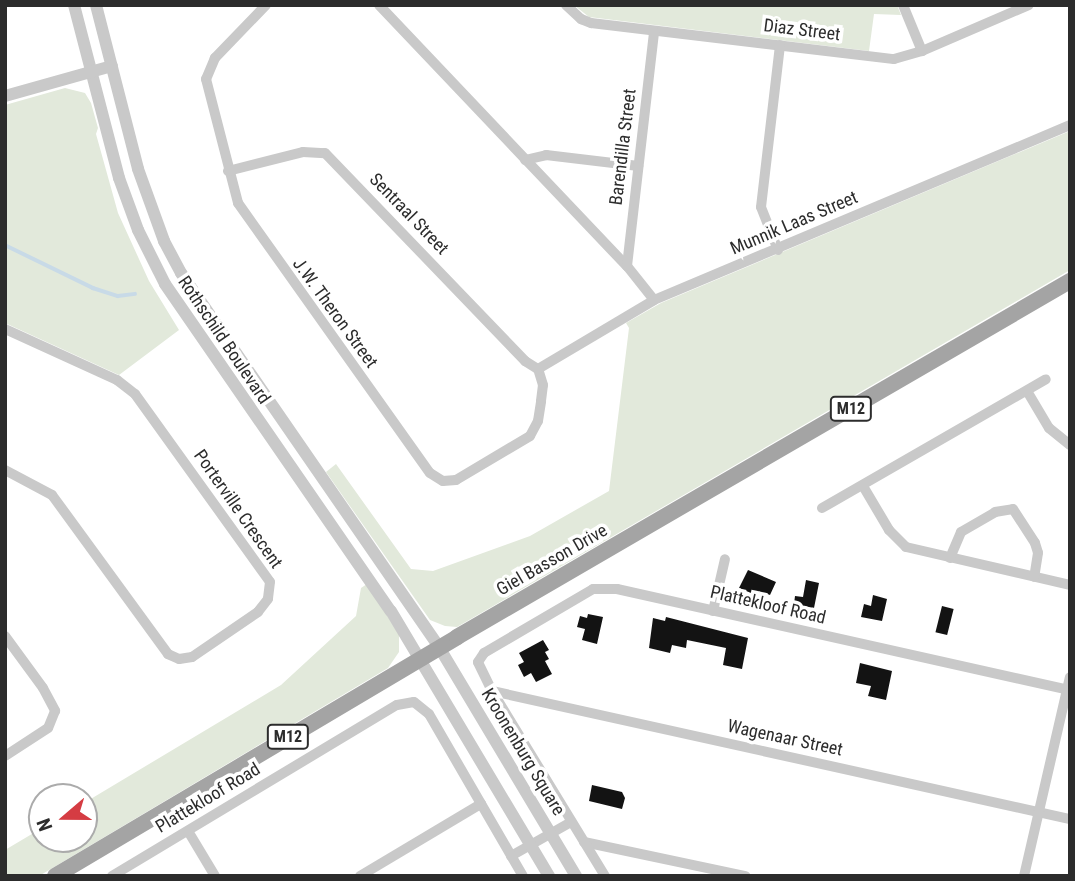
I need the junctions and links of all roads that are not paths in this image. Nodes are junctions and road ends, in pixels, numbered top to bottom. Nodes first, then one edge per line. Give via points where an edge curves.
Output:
1 (74, 5) edge
2 (96, 5) edge
3 (266, 5) edge
4 (379, 5) edge
5 (566, 5) edge
6 (903, 5) edge
7 (1029, 5) edge
8 (654, 32) junction
9 (780, 45) junction
10 (922, 51) junction
11 (112, 66) junction
12 (92, 71) junction
13 (5, 96) edge
14 (1070, 125) edge
15 (525, 160) junction
16 (638, 166) junction
17 (228, 171) junction
18 (778, 250) junction
19 (627, 266) junction
20 (1070, 281) edge
21 (654, 300) junction
22 (5, 329) edge
23 (538, 369) junction
24 (1046, 379) dead end
25 (1027, 391) junction
26 (1070, 445) edge
27 (5, 470) edge
28 (863, 486) junction
29 (822, 508) dead end
30 (950, 558) junction
31 (725, 559) dead end
32 (1034, 577) junction
33 (1070, 585) edge
34 (713, 611) junction
35 (5, 636) edge
36 (439, 647) junction
37 (421, 658) junction
38 (478, 662) joint
39 (1069, 685) edge
40 (492, 691) junction
41 (5, 756) edge
42 (481, 804) junction
43 (1040, 812) junction
44 (1070, 819) edge
45 (571, 822) junction
46 (188, 831) junction
47 (551, 832) junction
48 (584, 842) junction
49 (531, 844) junction
50 (511, 856) junction
51 (55, 876) edge
52 (112, 876) edge
53 (215, 876) edge
54 (360, 876) edge
55 (523, 876) edge
56 (549, 876) edge
57 (576, 876) edge
58 (605, 876) edge
59 (745, 876) edge
60 (1024, 876) edge

1 - 12 street, Rothschild Boulevard
2 - 11 street, Rothschild Boulevard
3 - 17 street, J.W. Theron Street via 207,71 206,86
4 - 15 street
5 - 8 street, Diaz Street via 586,22
6 - 10 street
7 - 10 street, Diaz Street
8 - 9 street, Diaz Street
8 - 16 street, Barendilla Street
9 - 10 street, Diaz Street via 894,59
9 - 18 street via 761,207
11 - 12 street
11 - 36 street, Rothschild Boulevard via 151,207 181,273
12 - 13 street
12 - 37 street, Rothschild Boulevard via 119,178 165,284
14 - 18 street, Munnik Laas Street
15 - 16 street via 546,155
15 - 19 street
16 - 19 street, Barendilla Street
17 - 23 street, Sentraal Street via 303,152 325,153 525,361
17 - 23 street, J.W. Theron Street via 243,215 423,466 437,479 461,478 530,436 538,421 543,385
18 - 21 street, Munnik Laas Street
19 - 21 street
20 - 36 main road, Giel Basson Drive / M12
21 - 23 street, Munnik Laas Street
22 - 27 street, Porterville Crescent via 117,380 135,394 270,582 268,598 258,612 192,657 174,657 163,649 52,495
24 - 25 street
25 - 26 street via 1049,428
25 - 28 street
28 - 29 street
28 - 30 street via 897,541
30 - 32 street
30 - 32 street via 961,533 995,512 1013,509 1035,542
31 - 34 street
32 - 33 street
34 - 38 street, Plattekloof Road via 599,587 484,653
34 - 39 street, Plattekloof Road
35 - 41 street via 55,711 48,729
36 - 37 main road, Giel Basson Drive / M12
36 - 47 street, Kroonenburg Square
37 - 49 street
37 - 51 main road, Giel Basson Drive / M12
38 - 40 street, Kroonenburg Square
39 - 43 street
40 - 43 street, Wagenaar Street
40 - 45 street, Kroonenburg Square
42 - 46 street, Plattekloof Road via 429,714 414,702 397,705
42 - 50 street
42 - 54 street
43 - 44 street, Wagenaar Street
43 - 60 street
45 - 47 street
45 - 48 street, Kroonenburg Square
46 - 52 street, Plattekloof Road
46 - 53 street
47 - 49 street
47 - 57 street, Kroonenburg Square
48 - 58 street, Kroonenburg Square
48 - 59 street
49 - 50 street
49 - 56 street
50 - 55 street

